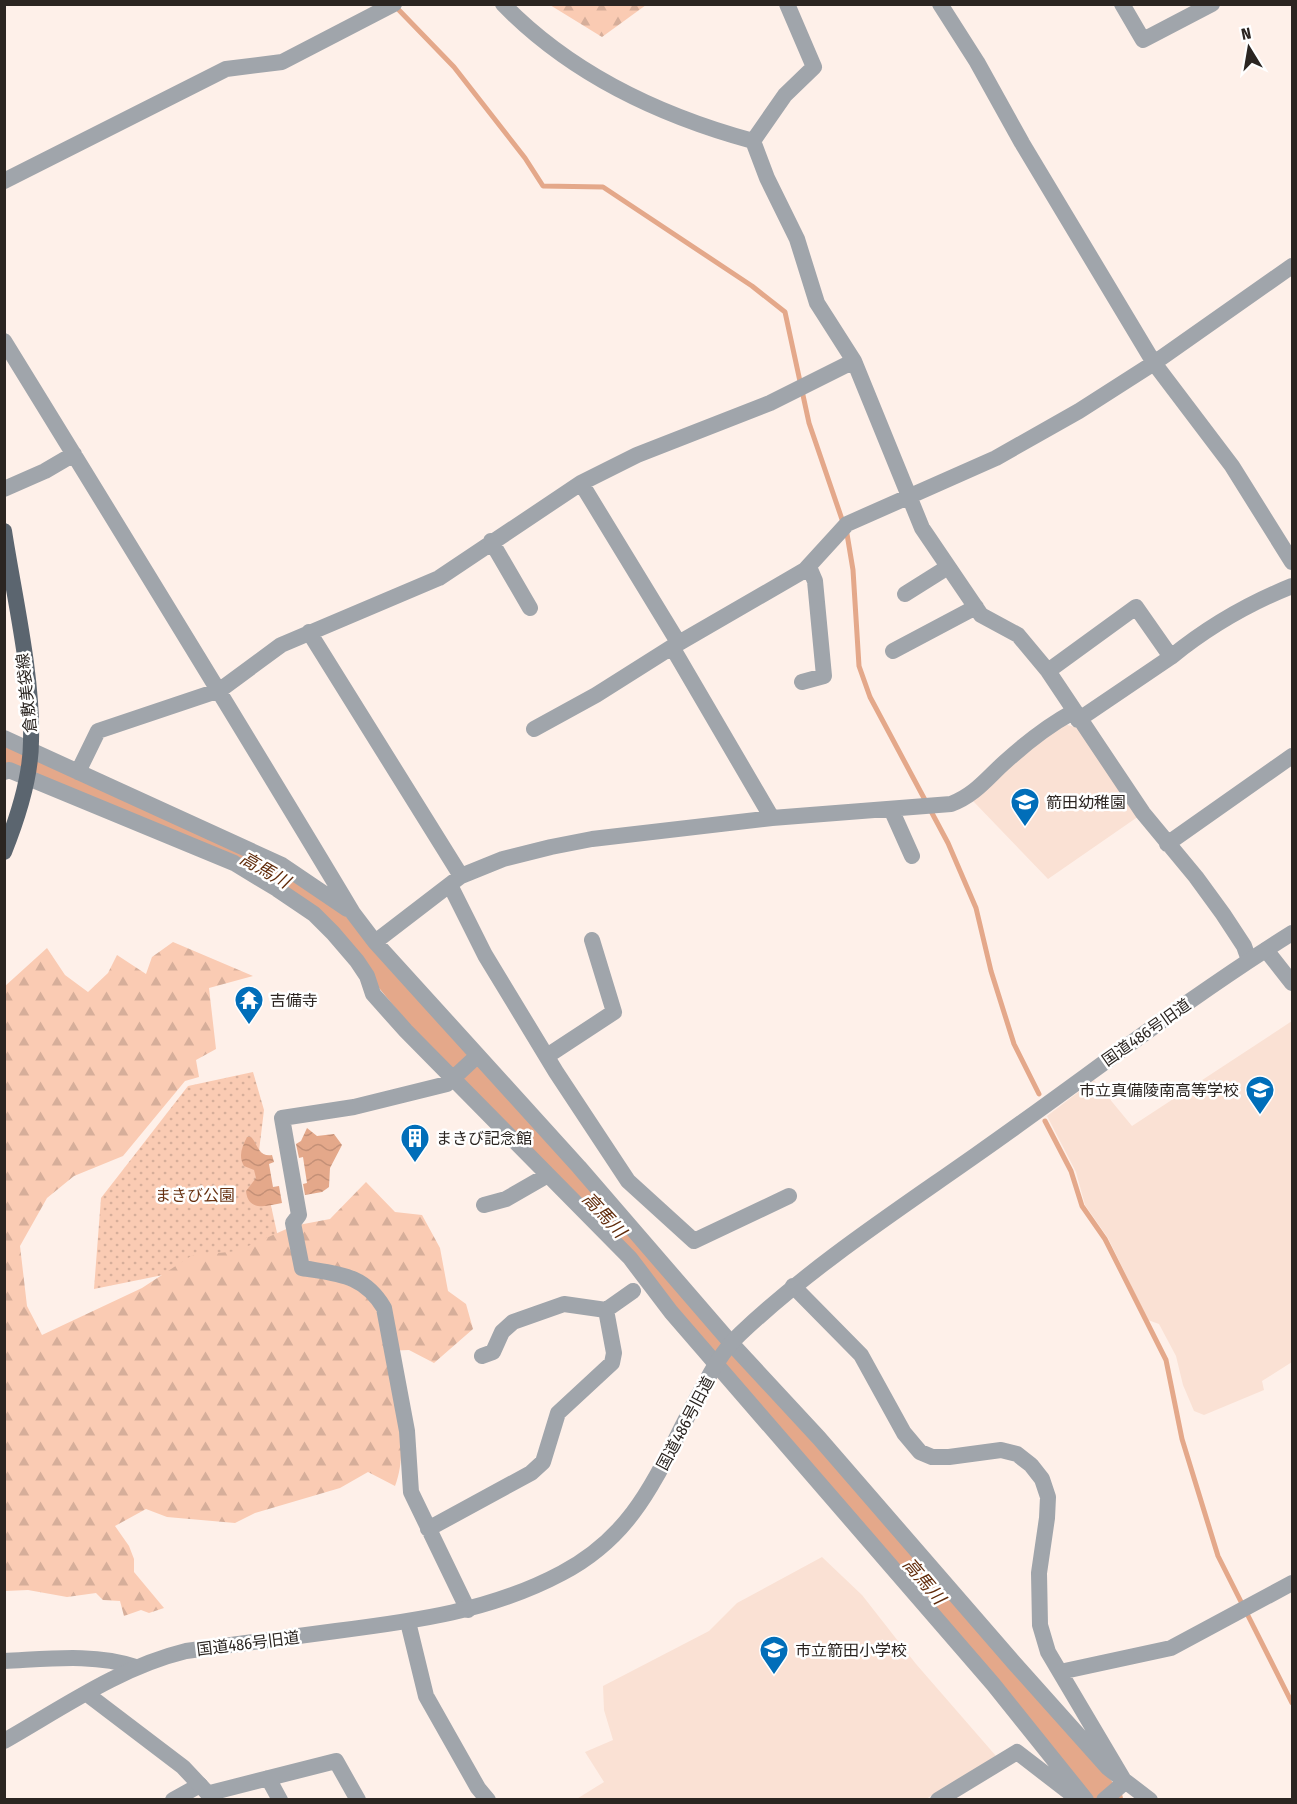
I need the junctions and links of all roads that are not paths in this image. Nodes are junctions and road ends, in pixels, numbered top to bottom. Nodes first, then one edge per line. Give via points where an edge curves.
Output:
1 (503, 4) edge
2 (788, 4) edge
3 (940, 4) edge
4 (1122, 4) edge
5 (1212, 4) edge
6 (392, 5) edge
7 (753, 141) junction
8 (4, 181) edge
9 (1293, 266) edge
10 (4, 341) edge
11 (854, 361) junction
12 (1154, 363) junction
13 (74, 454) junction
14 (581, 483) junction
15 (4, 489) edge
16 (908, 496) junction
17 (4, 531) edge
18 (491, 541) junction
19 (1293, 562) edge
20 (809, 567) junction
21 (948, 567) junction
22 (1293, 586) edge
23 (905, 594) dead end
24 (976, 607) junction
25 (530, 608) dead end
26 (309, 632) junction
27 (675, 644) junction
28 (893, 651) dead end
29 (1171, 657) junction
30 (1048, 672) junction
31 (802, 682) dead end
32 (220, 690) junction
33 (1076, 716) junction
34 (534, 729) dead end
35 (4, 738) edge
36 (1293, 756) edge
37 (28, 765) junction
38 (4, 772) edge
39 (78, 772) junction
40 (891, 809) junction
41 (772, 818) junction
42 (1167, 844) junction
43 (4, 852) edge
44 (912, 856) dead end
45 (456, 880) junction
46 (353, 913) junction
47 (1293, 933) edge
48 (592, 940) dead end
49 (375, 942) junction
50 (1266, 950) junction
51 (1249, 960) junction
52 (1293, 983) edge
53 (547, 1056) junction
54 (475, 1059) junction
55 (457, 1075) junction
56 (546, 1176) junction
57 (789, 1196) dead end
58 (483, 1205) dead end
59 (630, 1258) junction
60 (793, 1286) junction
61 (633, 1291) junction
62 (606, 1310) junction
63 (671, 1312) junction
64 (723, 1354) junction
65 (482, 1356) dead end
66 (428, 1529) junction
67 (1293, 1583) edge
68 (468, 1610) junction
69 (408, 1622) junction
70 (4, 1660) edge
71 (136, 1667) junction
72 (1060, 1672) junction
73 (87, 1694) junction
74 (4, 1741) edge
75 (268, 1778) junction
76 (1122, 1785) junction
77 (208, 1792) edge
78 (173, 1800) edge
79 (280, 1800) edge
80 (358, 1800) edge
81 (488, 1800) edge
82 (938, 1800) edge
83 (1078, 1800) edge
84 (1086, 1800) edge
85 (1104, 1800) edge
86 (1150, 1800) edge

1 - 7 street via 558,53 615,87 667,113
2 - 7 street via 814,67 785,95
3 - 12 street
4 - 5 street via 1143,40
6 - 8 street via 282,62 226,69
7 - 11 street via 797,239 817,303
9 - 12 street
10 - 13 street
11 - 14 street via 770,403 637,455
11 - 16 street
12 - 16 street via 996,459
12 - 19 street via 1232,466
13 - 15 street
13 - 32 street
14 - 18 street
14 - 27 street
16 - 20 street via 844,527
16 - 21 street via 922,528
17 - 37 main road, 倉敷美袋線 via 28,690
18 - 25 street
18 - 26 street via 439,578
20 - 27 street
20 - 31 street via 815,580 824,676
21 - 23 street
21 - 24 street
22 - 29 street via 1243,607 1201,632
24 - 28 street
24 - 30 street via 981,615 1018,635
26 - 32 street via 281,645
26 - 45 street
27 - 34 street
27 - 41 street
29 - 30 street via 1137,607
29 - 33 street
30 - 33 street
32 - 39 street via 98,731
32 - 46 street
33 - 40 street via 1057,721 964,799 930,807
33 - 42 street
35 - 37 street
36 - 42 street
37 - 38 street
37 - 39 street
37 - 43 main road, 倉敷美袋線
37 - 55 street via 234,863 314,914 357,961 373,994 405,1031
39 - 46 street via 282,865
40 - 41 street
40 - 44 street
41 - 45 street via 592,838 503,859
42 - 51 street via 1196,877 1244,946
45 - 49 street
45 - 53 street via 485,955
46 - 49 street
47 - 50 street, 国道486号旧道
48 - 53 street via 614,1012
49 - 54 street
50 - 51 street, 国道486号旧道
50 - 52 street
51 - 60 street, 国道486号旧道
53 - 57 street via 628,1181 694,1241
54 - 55 street
54 - 64 street via 579,1167
55 - 56 street
55 - 66 street via 447,1084 354,1107 282,1118 299,1215 293,1223 302,1268 344,1274 375,1292 384,1308 407,1431 411,1492
56 - 58 street via 507,1199
56 - 59 street
59 - 61 street via 624,1267
59 - 63 street
60 - 64 street, 国道486号旧道
60 - 72 street via 861,1355 904,1433 920,1452 949,1457 1000,1450 1017,1454 1041,1479 1048,1497 1039,1573 1040,1625 1048,1652
61 - 62 street
61 - 63 street
62 - 65 street via 564,1304 513,1322 502,1332 493,1352
62 - 66 street via 614,1353 612,1363 558,1413 543,1462 531,1473
63 - 64 street
64 - 68 street, 国道486号旧道 via 638,1509 617,1535 564,1573
64 - 76 street via 819,1437
64 - 84 street
66 - 68 street
67 - 72 street via 1172,1648
68 - 69 street, 国道486号旧道
69 - 71 street, 国道486号旧道 via 186,1651
69 - 81 street via 426,1696
70 - 71 street via 116,1660
71 - 73 street, 国道486号旧道
72 - 76 street
73 - 74 street, 国道486号旧道
73 - 77 street via 183,1767
75 - 77 street
75 - 79 street
75 - 80 street via 336,1761
76 - 85 street
76 - 86 street
77 - 78 street
82 - 83 street via 1017,1752

